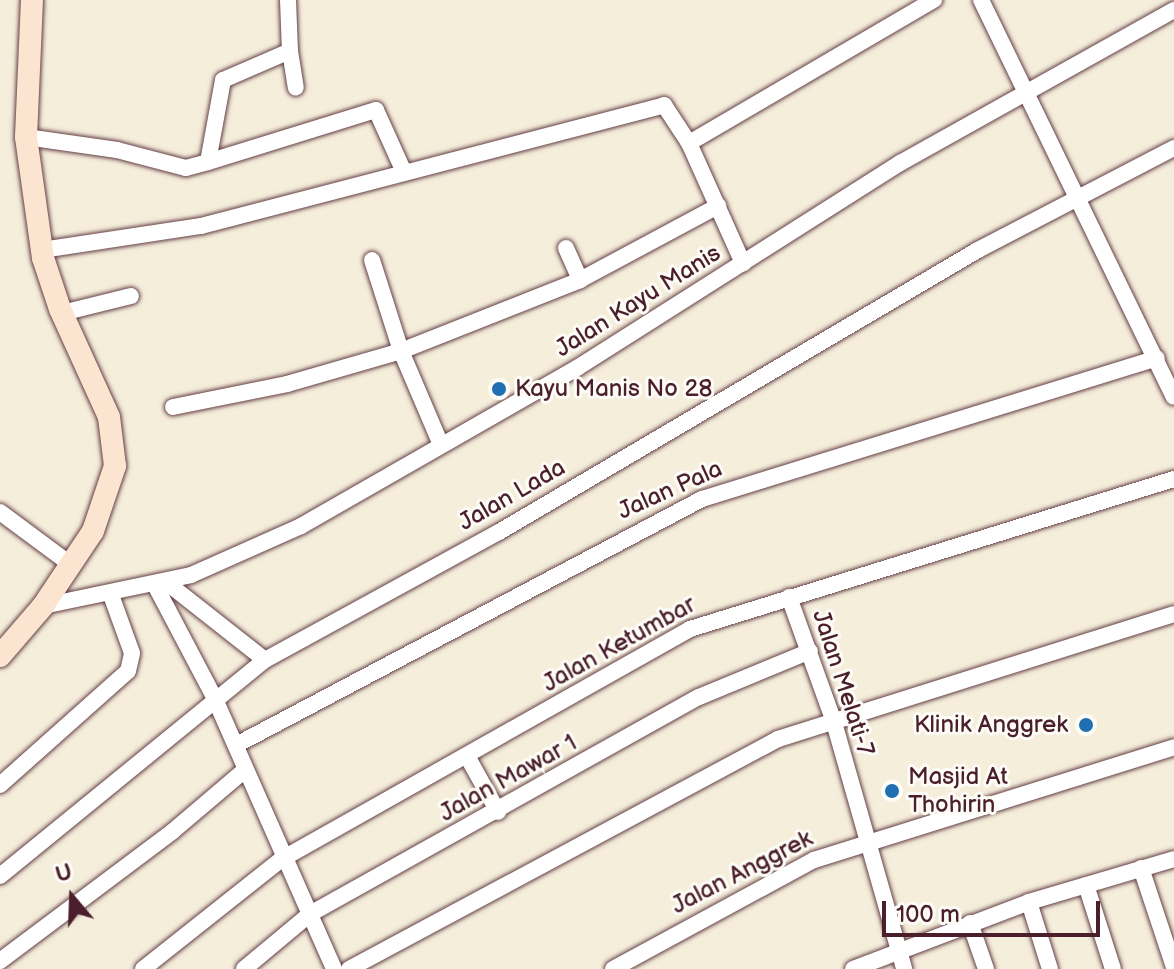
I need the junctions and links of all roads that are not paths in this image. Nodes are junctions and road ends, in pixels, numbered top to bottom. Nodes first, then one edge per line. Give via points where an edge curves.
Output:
1 (32, 0) edge
2 (288, 0) edge
3 (934, 0) edge
4 (981, 0) edge
5 (1174, 10) edge
6 (290, 51) junction
7 (296, 88) dead end
8 (1024, 94) junction
9 (26, 137) junction
10 (689, 143) junction
11 (1174, 148) edge
12 (208, 162) junction
13 (404, 172) junction
14 (1079, 200) junction
15 (718, 206) junction
16 (566, 248) dead end
17 (42, 250) junction
18 (372, 260) dead end
19 (743, 263) junction
20 (580, 280) junction
21 (131, 296) dead end
22 (62, 313) junction
23 (401, 351) junction
24 (1165, 365) edge
25 (1174, 397) edge
26 (173, 407) dead end
27 (441, 445) junction
28 (1174, 479) edge
29 (0, 512) edge
30 (70, 564) junction
31 (161, 583) junction
32 (111, 595) junction
33 (789, 597) junction
34 (43, 606) junction
35 (1174, 614) edge
36 (810, 651) junction
37 (0, 656) edge
38 (265, 660) junction
39 (215, 699) junction
40 (833, 719) junction
41 (236, 745) junction
42 (1174, 747) edge
43 (467, 756) junction
44 (245, 770) junction
45 (0, 785) edge
46 (498, 812) junction
47 (867, 841) junction
48 (282, 859) junction
49 (1174, 859) edge
50 (1141, 868) junction
51 (0, 876) edge
52 (1086, 885) junction
53 (1029, 902) junction
54 (310, 914) junction
55 (970, 923) junction
56 (899, 949) junction
57 (0, 961) edge
58 (1174, 967) edge
59 (143, 969) edge
60 (244, 969) edge
61 (334, 969) edge
62 (349, 969) edge
63 (613, 969) edge
64 (853, 969) edge
65 (904, 969) edge
66 (986, 969) edge
67 (1050, 969) edge
68 (1113, 969) edge

1 - 9 street
2 - 6 street
3 - 10 street
4 - 8 street
5 - 8 street, Jalan Kayu Manis
6 - 7 street
6 - 12 street via 223,80
8 - 14 street
8 - 19 street, Jalan Kayu Manis via 900,163
9 - 12 street via 117,150 186,168
9 - 17 street
10 - 13 street via 664,105
10 - 15 street
11 - 14 street, Jalan Lada
12 - 13 street via 376,110
13 - 17 street via 201,226
14 - 24 street
14 - 38 street, Jalan Lada via 965,258 499,532
15 - 19 street
15 - 20 street
16 - 20 street
17 - 22 street
18 - 23 street
19 - 27 street, Jalan Kayu Manis via 577,368
20 - 23 street
21 - 22 street
22 - 30 street via 109,417 115,448 107,500
23 - 26 street via 287,384
23 - 27 street
24 - 25 street
24 - 41 street, Jalan Pala via 702,499
27 - 31 street, Jalan Kayu Manis via 301,526
28 - 33 street, Jalan Ketumbar
29 - 30 street
30 - 34 street
31 - 32 street, Jalan Kayu Manis
31 - 38 street
31 - 39 street
32 - 34 street, Jalan Kayu Manis
32 - 45 street via 132,653 128,671
33 - 36 street, Jalan Melati-7
33 - 43 street, Jalan Ketumbar via 690,629
34 - 37 street
35 - 40 street
36 - 40 street, Jalan Melati-7
36 - 46 street, Jalan Mawar 1 via 708,692
38 - 39 street, Jalan Lada
39 - 41 street
39 - 51 street, Jalan Lada
40 - 47 street, Jalan Melati-7
40 - 62 street via 702,776
41 - 44 street
42 - 47 street, Jalan Anggrek
43 - 46 street
43 - 48 street, Jalan Ketumbar
44 - 48 street
44 - 57 street
46 - 54 street, Jalan Mawar 1
47 - 56 street, Jalan Melati-7
47 - 63 street, Jalan Anggrek via 774,878
48 - 54 street
48 - 59 street, Jalan Ketumbar
49 - 50 street
50 - 52 street
50 - 58 street
52 - 53 street
52 - 68 street
53 - 55 street
53 - 67 street
54 - 60 street, Jalan Mawar 1
54 - 61 street
55 - 56 street
55 - 66 street
56 - 64 street
56 - 65 street, Jalan Melati-7

